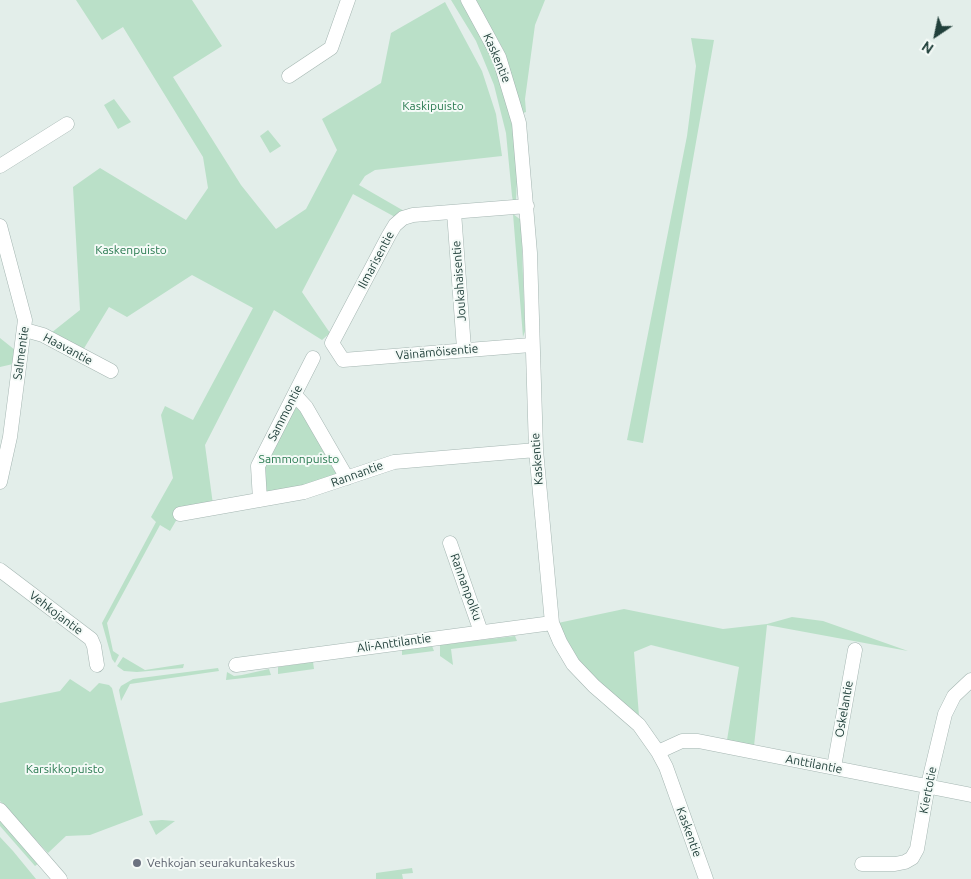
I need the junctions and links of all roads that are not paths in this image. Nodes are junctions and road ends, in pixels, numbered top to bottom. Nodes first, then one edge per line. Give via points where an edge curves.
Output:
1 (348, 0) edge
2 (468, 0) edge
3 (289, 76) dead end
4 (68, 124) dead end
5 (0, 166) edge
6 (527, 206) junction
7 (454, 212) junction
8 (0, 226) edge
9 (25, 330) junction
10 (531, 345) junction
11 (464, 349) junction
12 (313, 358) dead end
13 (343, 360) joint
14 (111, 371) dead end
15 (295, 395) junction
16 (536, 450) junction
17 (347, 478) junction
18 (0, 482) edge
19 (260, 500) junction
20 (180, 514) dead end
21 (450, 543) dead end
22 (0, 570) edge
23 (552, 623) junction
24 (482, 632) junction
25 (855, 650) dead end
26 (96, 665) dead end
27 (236, 665) dead end
28 (971, 680) edge
29 (658, 752) junction
30 (834, 767) junction
31 (928, 785) junction
32 (971, 795) edge
33 (0, 810) edge
34 (862, 864) dead end
35 (60, 879) edge
36 (706, 879) edge

1 - 3 street via 331,48
2 - 6 street, Kaskentie via 499,57 512,97 519,123
4 - 5 street
6 - 7 street, Ilmarisentie
6 - 10 street, Kaskentie
7 - 11 street, Joukahaisentie
7 - 13 street, Ilmarisentie via 413,215 395,225 332,343
8 - 9 street, Salmentie via 24,312
9 - 14 street, Haavantie via 43,335
9 - 18 street, Salmentie via 10,437
10 - 11 street, Väinämöisentie
10 - 16 street, Kaskentie
11 - 13 street, Väinämöisentie
12 - 15 street, Sammontie
15 - 17 street via 306,407
15 - 19 street, Sammontie via 258,466
16 - 17 street, Rannantie via 394,462
16 - 23 street, Kaskentie
17 - 19 street, Rannantie via 319,488
19 - 20 street, Rannantie
21 - 24 street, Rannanpolku
22 - 26 street, Vehkojantie via 91,639
23 - 24 street, Ali-Anttilantie
23 - 29 street, Kaskentie via 573,664 638,725
24 - 27 street, Ali-Anttilantie
25 - 30 street, Oskelantie
28 - 31 street, Kiertotie via 948,707
29 - 30 street, Anttilantie via 682,741 698,740
29 - 36 street, Kaskentie
30 - 31 street, Anttilantie
31 - 32 street, Anttilantie
31 - 34 street, Kiertotie via 917,849 912,858 895,864
33 - 35 street

